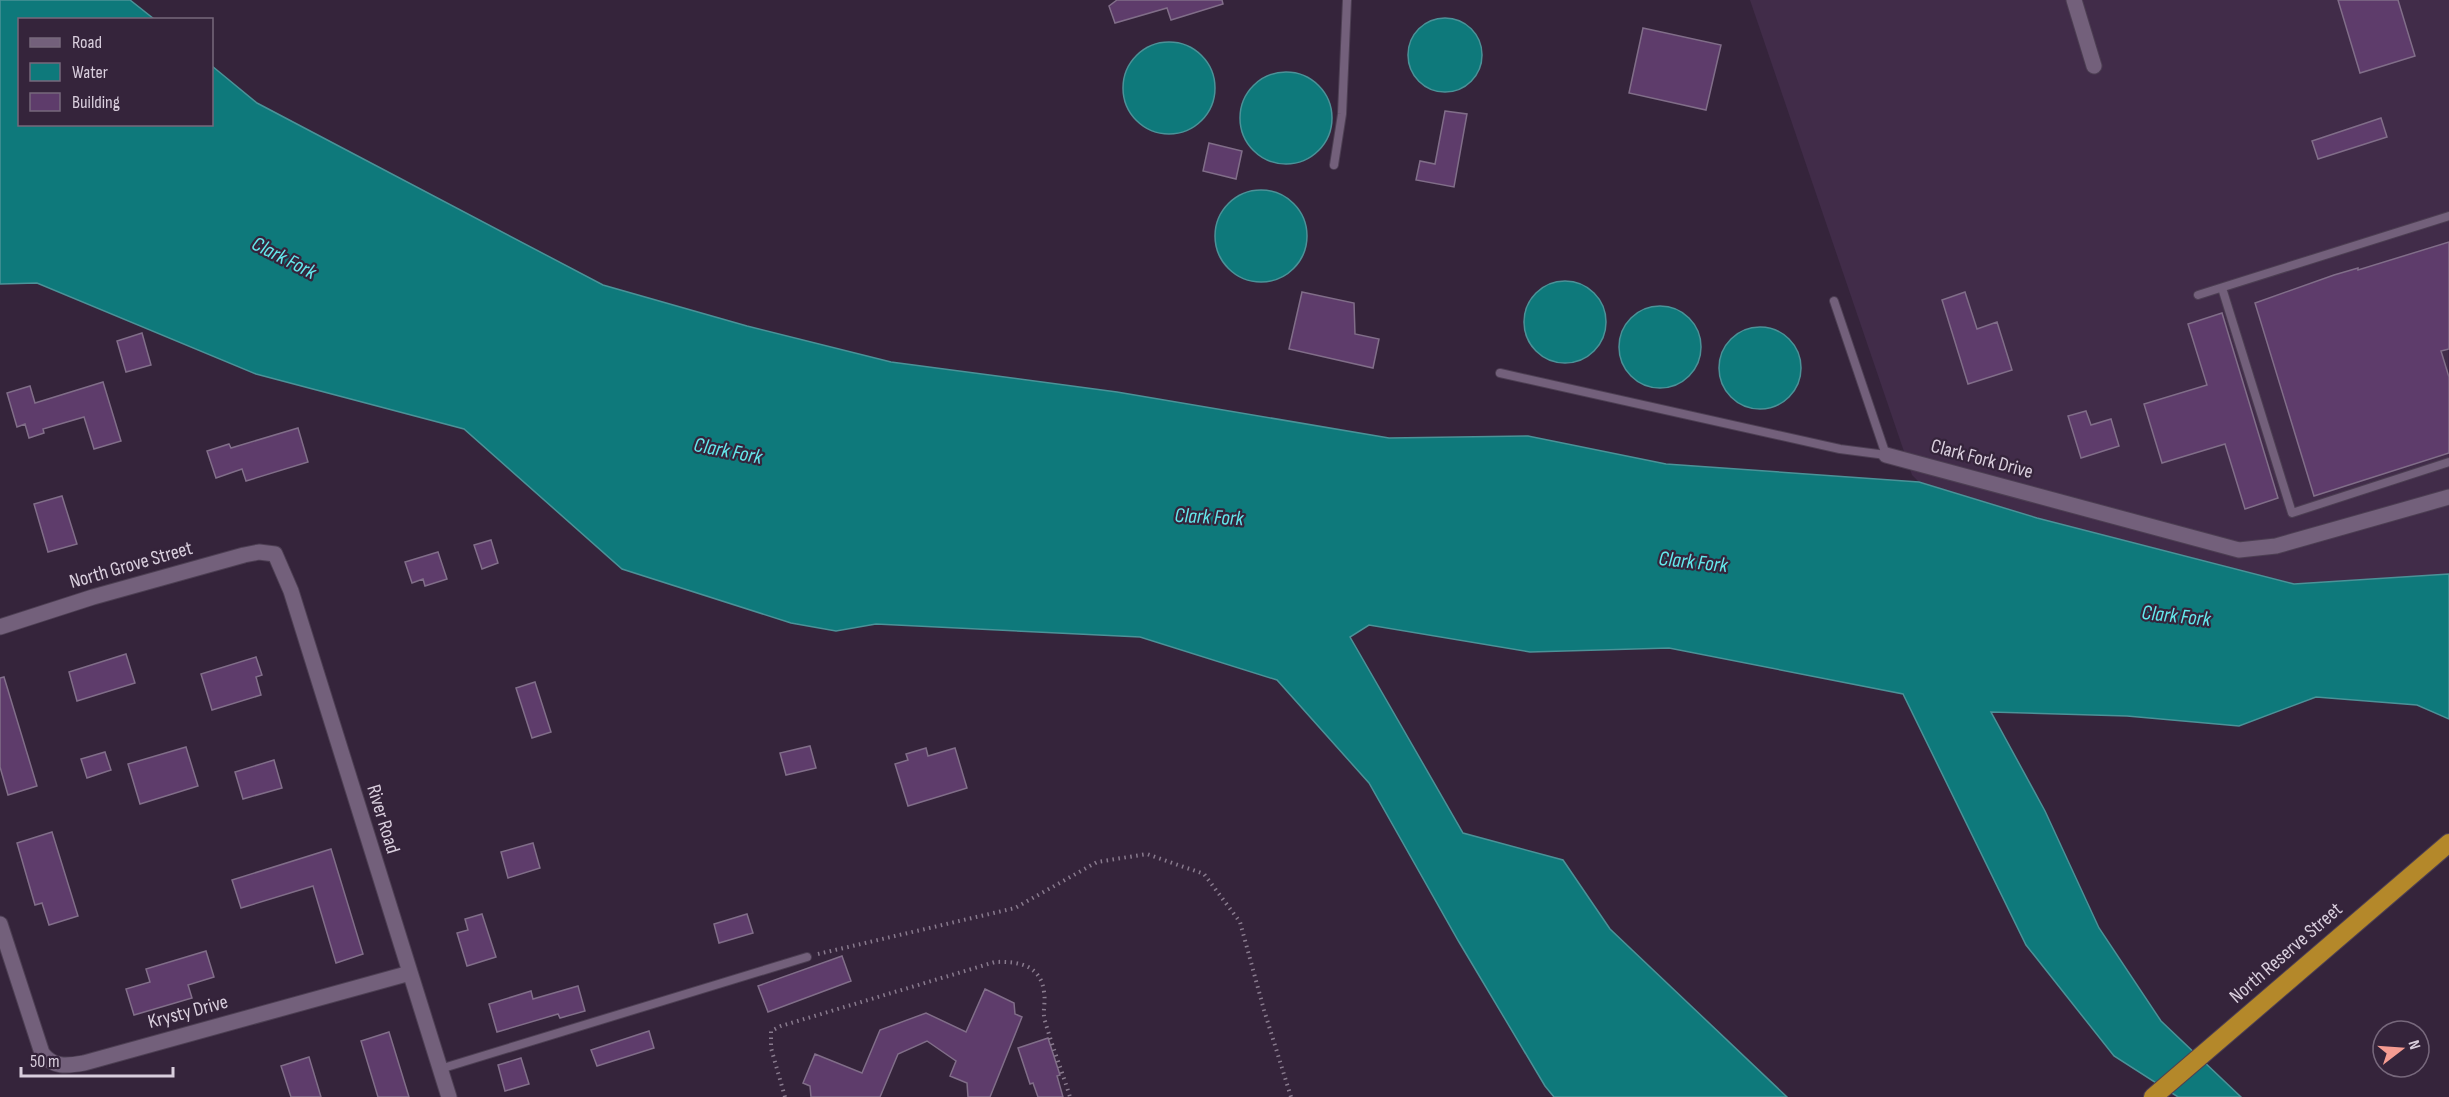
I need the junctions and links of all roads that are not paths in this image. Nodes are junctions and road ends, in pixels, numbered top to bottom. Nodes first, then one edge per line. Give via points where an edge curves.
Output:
1 (1347, 0) edge
2 (2074, 0) edge
3 (2094, 66) dead end
4 (1334, 165) dead end
5 (2449, 216) edge
6 (2222, 288) junction
7 (2198, 295) dead end
8 (1834, 301) dead end
9 (1500, 373) dead end
10 (1886, 455) junction
11 (2449, 462) edge
12 (2449, 497) edge
13 (275, 554) joint
14 (0, 627) edge
15 (2449, 843) edge
16 (0, 924) edge
17 (807, 957) road end
18 (410, 973) junction
19 (440, 1069) junction
20 (449, 1097) edge
21 (2153, 1097) edge

1 - 4 lane via 1342,114
2 - 3 street
5 - 6 lane
6 - 7 lane
6 - 11 lane via 2292,513
8 - 10 lane
9 - 10 lane, Clark Fork Drive via 1840,449
10 - 12 street, Clark Fork Drive via 2239,550 2276,546
13 - 14 street, North Grove Street via 244,555
13 - 18 street, River Road via 291,591
15 - 21 highway, North Reserve Street
16 - 18 street, Krysty Drive via 42,1053 60,1065 84,1063
17 - 19 lane
18 - 19 street, River Road
19 - 20 street, River Road

